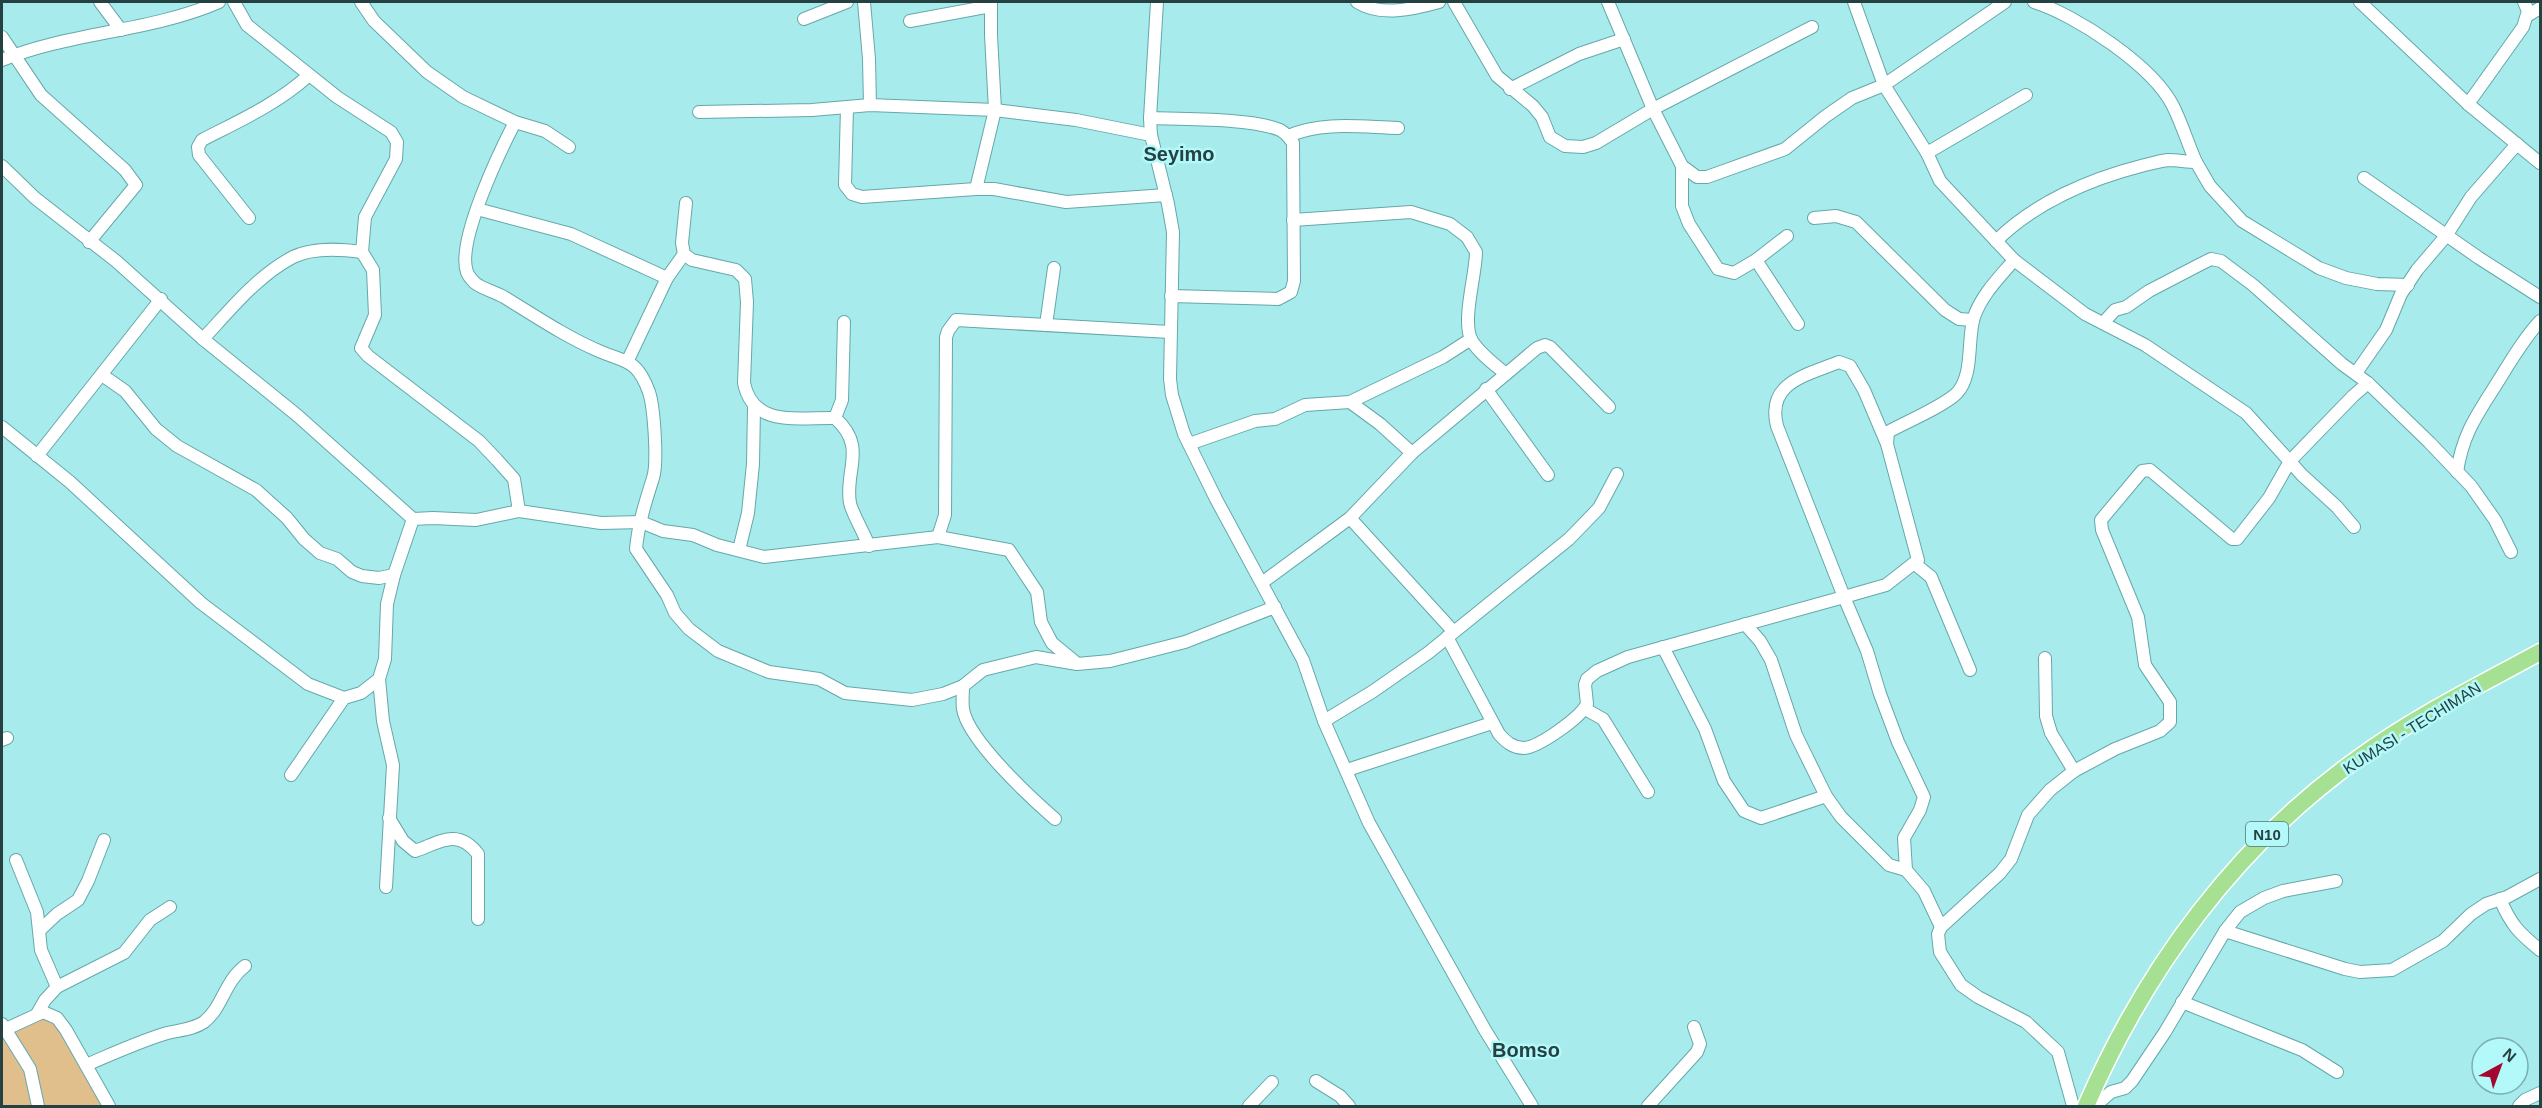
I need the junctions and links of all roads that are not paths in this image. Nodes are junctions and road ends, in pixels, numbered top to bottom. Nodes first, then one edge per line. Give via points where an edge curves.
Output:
1 (100, 2) edge
2 (219, 2) edge
3 (234, 2) edge
4 (361, 2) edge
5 (847, 2) edge
6 (864, 2) edge
7 (1157, 2) edge
8 (1357, 2) edge
9 (1439, 2) edge
10 (1454, 2) edge
11 (1608, 2) edge
12 (1854, 2) edge
13 (2005, 2) edge
14 (2034, 2) edge
15 (2360, 2) edge
16 (2524, 2) edge
17 (991, 4) edge
18 (201, 5) edge
19 (2541, 8) edge
20 (2527, 16) junction
21 (804, 19) dead end
22 (910, 21) dead end
23 (1812, 27) dead end
24 (121, 30) junction
25 (2, 37) edge
26 (1624, 39) junction
27 (7, 58) edge
28 (308, 76) junction
29 (1884, 85) junction
30 (1510, 89) junction
31 (2026, 95) dead end
32 (2468, 104) junction
33 (870, 105) junction
34 (847, 107) junction
35 (1653, 109) junction
36 (995, 111) junction
37 (699, 112) dead end
38 (1150, 118) junction
39 (515, 122) junction
40 (1398, 128) dead end
41 (1151, 135) junction
42 (1288, 136) junction
43 (2517, 144) junction
44 (569, 147) dead end
45 (1927, 153) junction
46 (2196, 162) junction
47 (2541, 163) edge
48 (2, 166) edge
49 (1682, 166) junction
50 (2364, 178) dead end
51 (976, 189) junction
52 (1166, 195) junction
53 (686, 203) dead end
54 (477, 209) junction
55 (249, 218) dead end
56 (1814, 218) dead end
57 (1293, 220) junction
58 (1787, 236) dead end
59 (2446, 236) junction
60 (1996, 241) junction
61 (89, 242) junction
62 (362, 252) junction
63 (684, 254) junction
64 (1756, 260) junction
65 (2014, 260) junction
66 (1054, 268) dead end
67 (667, 278) junction
68 (2408, 285) junction
69 (1171, 296) junction
70 (2541, 297) edge
71 (161, 299) junction
72 (1973, 320) junction
73 (2541, 321) edge
74 (844, 322) dead end
75 (2103, 323) junction
76 (1798, 324) dead end
77 (1046, 326) junction
78 (1170, 332) junction
79 (203, 339) junction
80 (1471, 339) junction
81 (628, 360) junction
82 (2356, 373) junction
83 (1506, 374) junction
84 (102, 375) junction
85 (2368, 383) junction
86 (1486, 389) junction
87 (1350, 402) junction
88 (1609, 407) dead end
89 (754, 408) junction
90 (835, 418) junction
91 (2, 427) edge
92 (1189, 444) junction
93 (1887, 444) junction
94 (1412, 453) junction
95 (37, 456) junction
96 (2290, 462) junction
97 (2457, 472) junction
98 (1617, 474) dead end
99 (1548, 475) dead end
100 (519, 511) junction
101 (1350, 518) junction
102 (413, 519) junction
103 (641, 522) junction
104 (2354, 527) dead end
105 (938, 537) junction
106 (869, 546) junction
107 (739, 550) junction
108 (2511, 552) dead end
109 (1915, 564) junction
110 (394, 575) junction
111 (1263, 582) junction
112 (1844, 597) junction
113 (1275, 607) junction
114 (1745, 624) junction
115 (1450, 634) junction
116 (1664, 647) junction
117 (2541, 652) edge
118 (2045, 658) dead end
119 (1077, 664) junction
120 (1970, 670) dead end
121 (379, 679) junction
122 (963, 686) junction
123 (344, 698) junction
124 (1585, 709) junction
125 (1324, 721) junction
126 (1492, 723) junction
127 (1347, 770) junction
128 (2074, 771) junction
129 (291, 775) dead end
130 (1648, 792) dead end
131 (1826, 796) junction
132 (389, 818) junction
133 (1054, 819) dead end
134 (104, 840) dead end
135 (16, 860) dead end
136 (1906, 870) junction
137 (2541, 879) edge
138 (2336, 881) dead end
139 (386, 887) dead end
140 (2500, 899) junction
141 (170, 907) dead end
142 (478, 919) dead end
143 (1941, 927) junction
144 (40, 930) junction
145 (2225, 931) junction
146 (2541, 950) edge
147 (245, 966) dead end
148 (57, 987) junction
149 (2182, 1002) junction
150 (37, 1014) junction
151 (4, 1026) edge
152 (1694, 1027) dead end
153 (86, 1065) junction
154 (2337, 1072) dead end
155 (1316, 1081) dead end
156 (1272, 1082) dead end
157 (2541, 1093) edge
158 (38, 1107) edge
159 (109, 1107) edge
160 (1249, 1107) edge
161 (1349, 1107) edge
162 (1532, 1107) edge
163 (1648, 1107) edge
164 (2073, 1107) edge
165 (2086, 1107) edge
166 (2096, 1107) edge
167 (2519, 1107) edge

1 - 24 street
2 - 18 street
3 - 28 street via 247,25
4 - 39 street via 374,21 427,72 463,97
5 - 21 street
6 - 33 street
7 - 38 street
8 - 9 street via 1383,10
10 - 30 street via 1486,59
11 - 26 street
12 - 29 street
13 - 29 street
14 - 46 street via 2050,7 2125,53 2148,74 2173,105
15 - 32 street
16 - 20 street
17 - 22 street
17 - 36 street
18 - 24 street
19 - 20 street
20 - 32 street
23 - 35 street
24 - 27 street
25 - 27 street
26 - 30 street via 1579,54
26 - 35 street
27 - 61 street via 136,185
28 - 55 street via 265,107 202,140 198,147 199,155
28 - 62 street via 391,132 397,142 396,159 365,217
29 - 45 street
29 - 49 street via 1852,98 1785,149 1761,159 1707,177 1697,177
30 - 35 street via 1533,106 1550,137 1565,146 1596,143
31 - 45 street
32 - 43 street
33 - 34 street
33 - 36 street
34 - 37 street
34 - 51 street via 845,185 852,194 862,197
35 - 49 street
36 - 41 street
36 - 51 street
38 - 41 street
38 - 42 street via 1259,125
39 - 44 street via 545,131
39 - 54 street
40 - 42 street via 1308,127
41 - 52 street
42 - 57 street via 1293,143
43 - 47 street
43 - 59 street via 2471,197
45 - 60 street via 1940,181
46 - 60 street via 2166,160 2112,173 2020,219
46 - 68 street via 2210,186 2242,221 2319,267 2346,278
48 - 61 street
49 - 64 street via 1682,206 1718,269 1734,273
50 - 59 street
51 - 52 street via 1066,202
52 - 69 street via 1173,232
53 - 63 street
54 - 67 street via 571,234
54 - 81 street via 465,261 467,273 475,283 600,351
56 - 72 street via 1836,216 1856,222 1946,310 1959,319
57 - 69 street via 1294,287 1285,297
57 - 80 street via 1410,213 1450,224 1467,237 1476,252 1468,316
58 - 64 street
59 - 68 street
59 - 70 street
60 - 65 street
61 - 71 street
62 - 79 street via 337,249 294,256 252,287
62 - 100 street via 373,270 375,315 361,348 479,441 514,479
63 - 67 street
63 - 89 street via 692,260 736,270 746,279 744,384 746,397
64 - 76 street
65 - 72 street via 1984,295
65 - 75 street via 2085,314
66 - 77 street
67 - 81 street
68 - 82 street via 2386,330
69 - 78 street
71 - 79 street
71 - 84 street
72 - 93 street via 1969,358 1960,389 1888,432
73 - 97 street via 2475,416
74 - 90 street via 842,400
75 - 82 street via 2115,310 2211,259 2232,268
75 - 96 street via 2145,345 2235,404
77 - 78 street
77 - 105 street via 962,319 956,320 948,331 945,515
78 - 92 street via 1172,395
79 - 102 street via 298,416
80 - 83 street
80 - 87 street via 1443,357
81 - 103 street via 638,369 649,393 654,427 654,476
82 - 85 street
83 - 86 street
83 - 88 street via 1545,345
84 - 95 street
84 - 110 street via 125,391 156,429 177,446 256,490 320,553 338,559 362,576
85 - 96 street
85 - 97 street
86 - 94 street
86 - 99 street
87 - 92 street via 1305,405 1275,419 1255,421
87 - 94 street
89 - 90 street via 767,416
89 - 107 street via 748,513
90 - 106 street via 852,445 850,506
91 - 95 street
92 - 111 street
93 - 109 street via 1918,556
93 - 112 street via 1850,366 1839,362 1787,384 1776,399 1777,426
94 - 101 street
95 - 123 street via 201,603 308,684
96 - 104 street
96 - 128 street via 2269,498 2234,540 2150,470 2142,471 2101,520 2138,617 2145,665 2170,702 2171,717 2160,731 2115,748
97 - 108 street via 2494,520
98 - 115 street via 1599,508 1569,539
100 - 102 street via 476,520
100 - 103 street via 601,523
101 - 111 street
101 - 115 street
102 - 110 street
103 - 107 street
103 - 122 street via 636,549 668,595 675,613 718,651 769,672 819,679 845,693 912,700
105 - 106 street
105 - 119 street via 1009,550 1037,592 1041,622 1052,644
106 - 107 street via 764,557
109 - 112 street via 1887,585
109 - 120 street via 1931,577
110 - 121 street
111 - 113 street
112 - 114 street
112 - 136 street via 1898,742 1924,797 1904,838
113 - 119 street via 1185,642 1110,661
113 - 125 street via 1303,660
114 - 116 street
114 - 131 street via 1771,660 1796,735
115 - 125 street via 1372,692
115 - 126 street
116 - 124 street via 1612,663 1590,675 1585,685
116 - 131 street via 1705,729 1724,781 1744,812 1761,818
117 - 165 highway, KUMASI - TECHIMAN / N10 via 2362,755 2267,834 2204,905 2165,959 2125,1025
118 - 128 street via 2046,716 2051,733
119 - 122 street via 1036,657 983,670
121 - 123 street via 361,693
121 - 132 street via 393,765
122 - 133 street via 963,711 978,738 1014,783
123 - 129 street
124 - 126 street via 1531,747 1506,742
124 - 130 street via 1602,719
125 - 127 street
126 - 127 street
127 - 162 street via 1390,864
128 - 143 street via 2028,815 2018,846 2000,873
131 - 136 street via 1841,817 1889,865
132 - 139 street
132 - 142 street via 403,841 415,851 445,839 471,846 478,854
134 - 144 street via 78,900
135 - 144 street via 38,912
136 - 143 street via 1924,891
137 - 140 street
138 - 145 street via 2264,898 2240,912
140 - 145 street via 2479,908 2436,946 2392,970 2352,971
140 - 146 street via 2518,933
141 - 148 street via 150,920 124,953
143 - 164 street via 1940,952 1961,985 2026,1022 2058,1052
144 - 148 street via 41,950
145 - 149 street
147 - 153 street via 233,975 204,1022
148 - 150 street
149 - 154 street via 2302,1050
149 - 166 street via 2132,1081 2111,1092
150 - 151 street
150 - 153 street via 43,1012 57,1018
151 - 158 street via 30,1069
152 - 163 street via 1700,1044 1697,1052
153 - 159 street
155 - 161 street via 1340,1096
156 - 160 street
157 - 167 street

